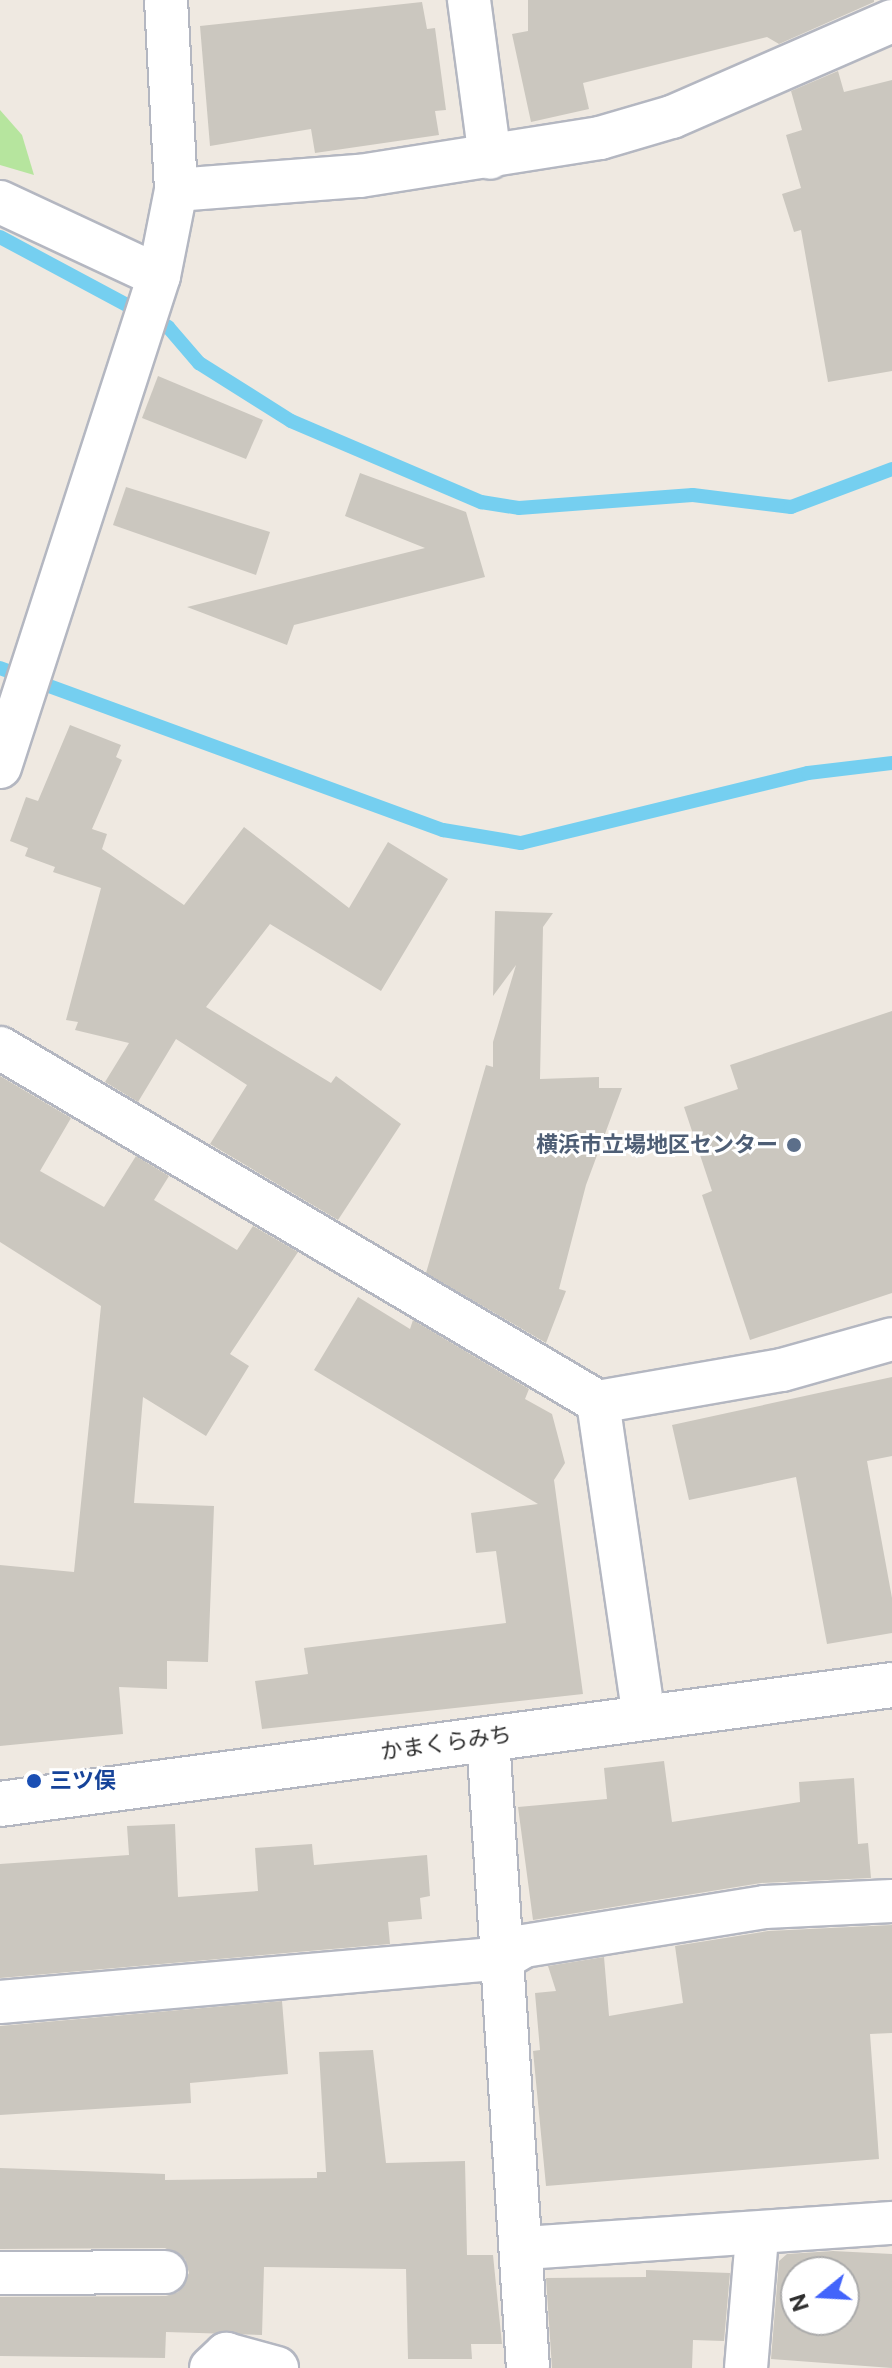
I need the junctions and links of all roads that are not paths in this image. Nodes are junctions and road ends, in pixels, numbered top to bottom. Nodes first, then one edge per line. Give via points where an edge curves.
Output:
1 (167, 0) edge
2 (469, 0) edge
3 (892, 21) edge
4 (490, 158) junction
5 (176, 190) junction
6 (0, 202) edge
7 (158, 280) junction
8 (0, 767) edge
9 (0, 1048) edge
10 (892, 1339) edge
11 (598, 1402) junction
12 (892, 1685) edge
13 (644, 1716) junction
14 (488, 1738) junction
15 (0, 1804) edge
16 (892, 1901) edge
17 (504, 1958) junction
18 (0, 2002) edge
19 (892, 2223) edge
20 (757, 2236) junction
21 (524, 2248) junction
22 (165, 2272) dead end
23 (0, 2273) edge
24 (211, 2368) edge
25 (277, 2368) edge
26 (528, 2368) edge
27 (746, 2368) edge

1 - 5 street
2 - 4 street
3 - 4 street via 672,117
4 - 5 street via 360,176
5 - 7 street
6 - 7 street
7 - 8 street
9 - 11 street
10 - 11 street via 782,1370
11 - 13 street
12 - 13 main road, かまくらみち
13 - 14 main road, かまくらみち
14 - 15 main road, かまくらみち
14 - 17 street
16 - 17 street via 765,1907 524,1946
17 - 18 street
17 - 21 street
19 - 20 street
20 - 21 street
20 - 27 street
21 - 26 street
22 - 23 street
24 - 25 street via 226,2354

